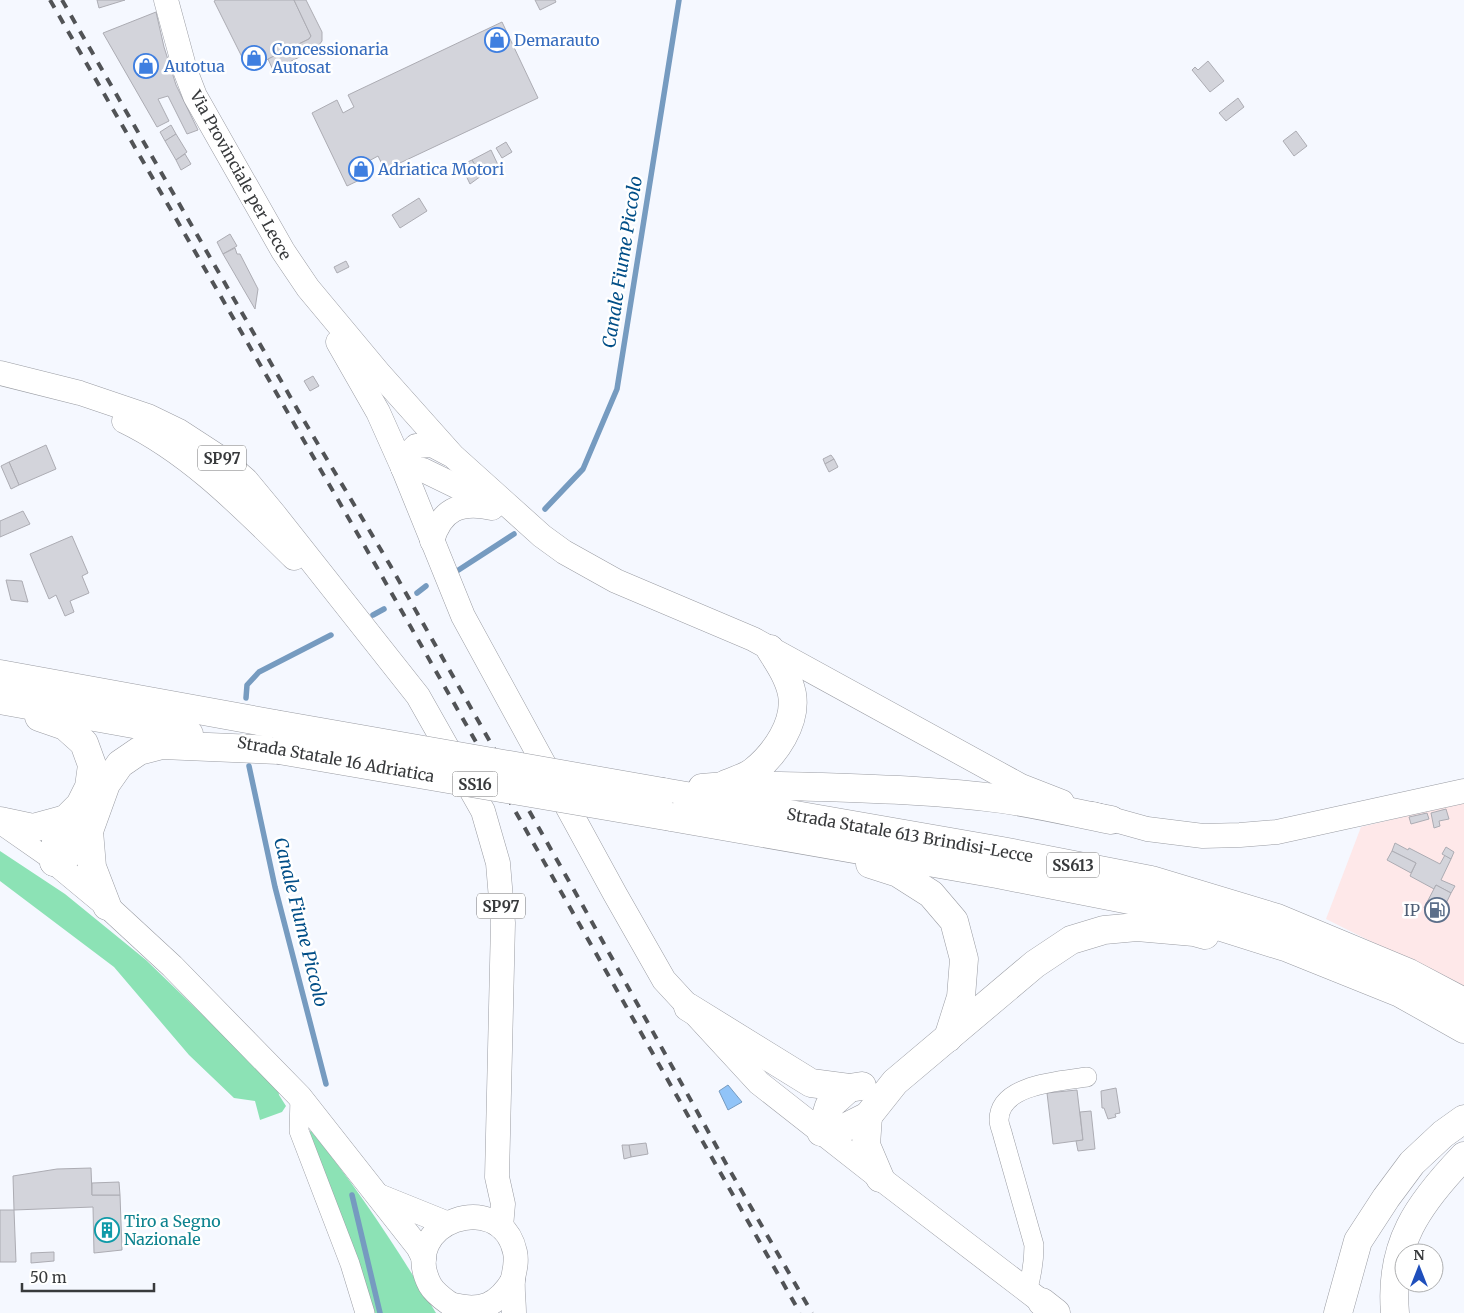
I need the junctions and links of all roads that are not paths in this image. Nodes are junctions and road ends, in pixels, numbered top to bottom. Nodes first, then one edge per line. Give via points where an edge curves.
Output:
1 (166, 0) edge
2 (308, 288) junction
3 (0, 374) edge
4 (453, 456) junction
5 (403, 468) junction
6 (521, 518) junction
7 (432, 541) junction
8 (770, 649) junction
9 (0, 674) edge
10 (0, 700) edge
11 (0, 705) edge
12 (277, 737) junction
13 (723, 786) junction
14 (1464, 791) edge
15 (667, 805) junction
16 (1111, 820) junction
17 (0, 821) edge
18 (0, 825) edge
19 (78, 825) junction
20 (788, 838) junction
21 (54, 862) junction
22 (107, 906) junction
23 (1288, 948) junction
24 (1464, 1002) edge
25 (688, 1007) junction
26 (1464, 1029) edge
27 (948, 1038) junction
28 (1087, 1077) dead end
29 (896, 1082) junction
30 (849, 1088) junction
31 (300, 1097) junction
32 (868, 1116) junction
33 (1464, 1119) edge
34 (821, 1132) junction
35 (1464, 1156) edge
36 (880, 1178) junction
37 (378, 1195) junction
38 (446, 1223) junction
39 (501, 1227) junction
40 (424, 1258) junction
41 (513, 1280) junction
42 (1042, 1305) edge
43 (457, 1309) edge
44 (365, 1313) edge
45 (514, 1313) edge
46 (1338, 1313) edge
47 (1394, 1313) edge

1 - 2 main road, Via Provinciale per Lecce via 184,70 195,96 283,252
2 - 4 main road
2 - 5 main road via 378,412
3 - 39 main road, SP97 via 80,393 148,416 222,458 276,515 418,696 483,811 498,863 503,923 497,1168 503,1204
4 - 5 main road via 432,445 416,446 406,456
4 - 6 main road
5 - 6 main road via 423,470
5 - 7 main road
6 - 7 main road via 467,505 444,516
6 - 8 main road via 564,552 616,581 725,626
7 - 25 main road via 463,616 615,894 664,980
8 - 13 highway via 792,694 793,707 786,730 776,749 753,772
8 - 16 main road via 1021,786
9 - 12 highway, Strada Statale 16 Adriatica / SS16
10 - 12 highway, Strada Statale 16 Adriatica / SS16
11 - 19 highway, SS16 via 65,726 84,743 92,765 89,787 80,805
12 - 15 highway, Strada Statale 16 Adriatica / SS16, bridge
12 - 19 highway, SS16 via 162,745 139,751 120,764
13 - 15 highway
13 - 16 highway via 878,789 946,794 1003,800
14 - 16 main road via 1277,832 1203,836 1147,829
15 - 20 highway, Strada Statale 613 Brindisi-Lecce / SS613
15 - 24 highway, Strada Statale 613 Brindisi-Lecce / SS613 via 1002,851 1151,880 1277,918 1409,973
17 - 19 highway via 33,828
18 - 21 street
19 - 21 highway, SS16 via 75,850
19 - 22 highway, SS16
20 - 23 highway, Strada Statale 613 Brindisi-Lecce / SS613 via 1145,903
20 - 27 highway via 898,873 932,894 954,922 964,959 961,997
21 - 22 main road
22 - 31 main road via 172,966
23 - 26 highway, Strada Statale 613 Brindisi-Lecce / SS613 via 1400,993
23 - 27 highway via 1245,945 1194,932 1138,927 1104,930 1071,940 1035,964
25 - 30 highway via 811,1083
25 - 34 main road via 760,1083
27 - 29 highway
28 - 42 street via 1040,1084 1007,1099 999,1120 1034,1245 1032,1277
29 - 30 highway
29 - 32 highway
30 - 34 highway via 829,1106
31 - 37 main road
31 - 44 street via 299,1131 347,1256
32 - 34 highway via 846,1127
32 - 36 highway via 866,1145
33 - 46 highway via 1412,1163 1358,1240
34 - 36 main road
35 - 47 highway via 1442,1178 1410,1225 1398,1256
36 - 42 main road
37 - 38 main road
37 - 40 main road
38 - 39 main road via 474,1216
38 - 40 main road via 435,1232
39 - 41 main road via 515,1252
40 - 43 main road via 425,1273 431,1286
41 - 43 main road via 506,1292 494,1301 481,1307
41 - 45 main road

